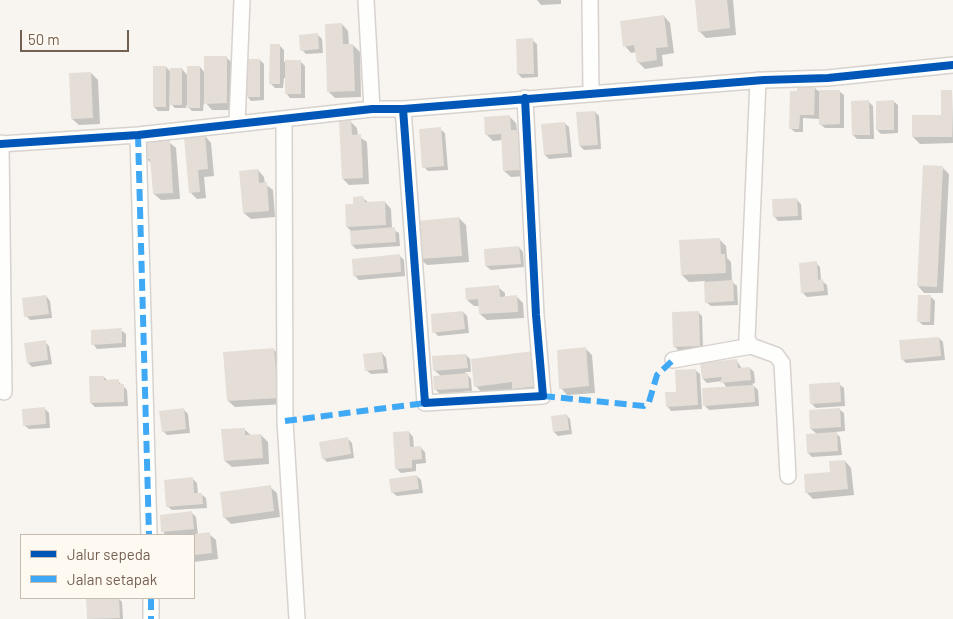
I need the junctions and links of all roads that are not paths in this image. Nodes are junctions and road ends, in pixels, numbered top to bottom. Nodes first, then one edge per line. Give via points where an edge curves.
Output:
1 (242, 0) edge
2 (366, 0) edge
3 (590, 0) edge
4 (953, 65) edge
5 (758, 80) junction
6 (591, 94) junction
7 (524, 98) junction
8 (372, 109) junction
9 (403, 109) junction
10 (284, 120) junction
11 (237, 124) junction
12 (138, 135) junction
13 (0, 144) edge
14 (751, 346) junction
15 (673, 360) dead end
16 (4, 392) dead end
17 (788, 476) dead end
18 (149, 534) edge
19 (151, 599) edge
20 (152, 619) edge
21 (297, 619) edge

1 - 11 street
2 - 8 street
3 - 6 street
4 - 5 street via 828,78
5 - 6 street
5 - 14 street via 747,328
6 - 7 street
7 - 9 street
7 - 9 street via 543,396 424,403
8 - 9 street
8 - 10 street
10 - 11 street
10 - 21 street via 285,421
11 - 12 street
12 - 13 street
12 - 18 street
13 - 16 street
14 - 15 street
14 - 17 street via 776,355 782,363
19 - 20 street

